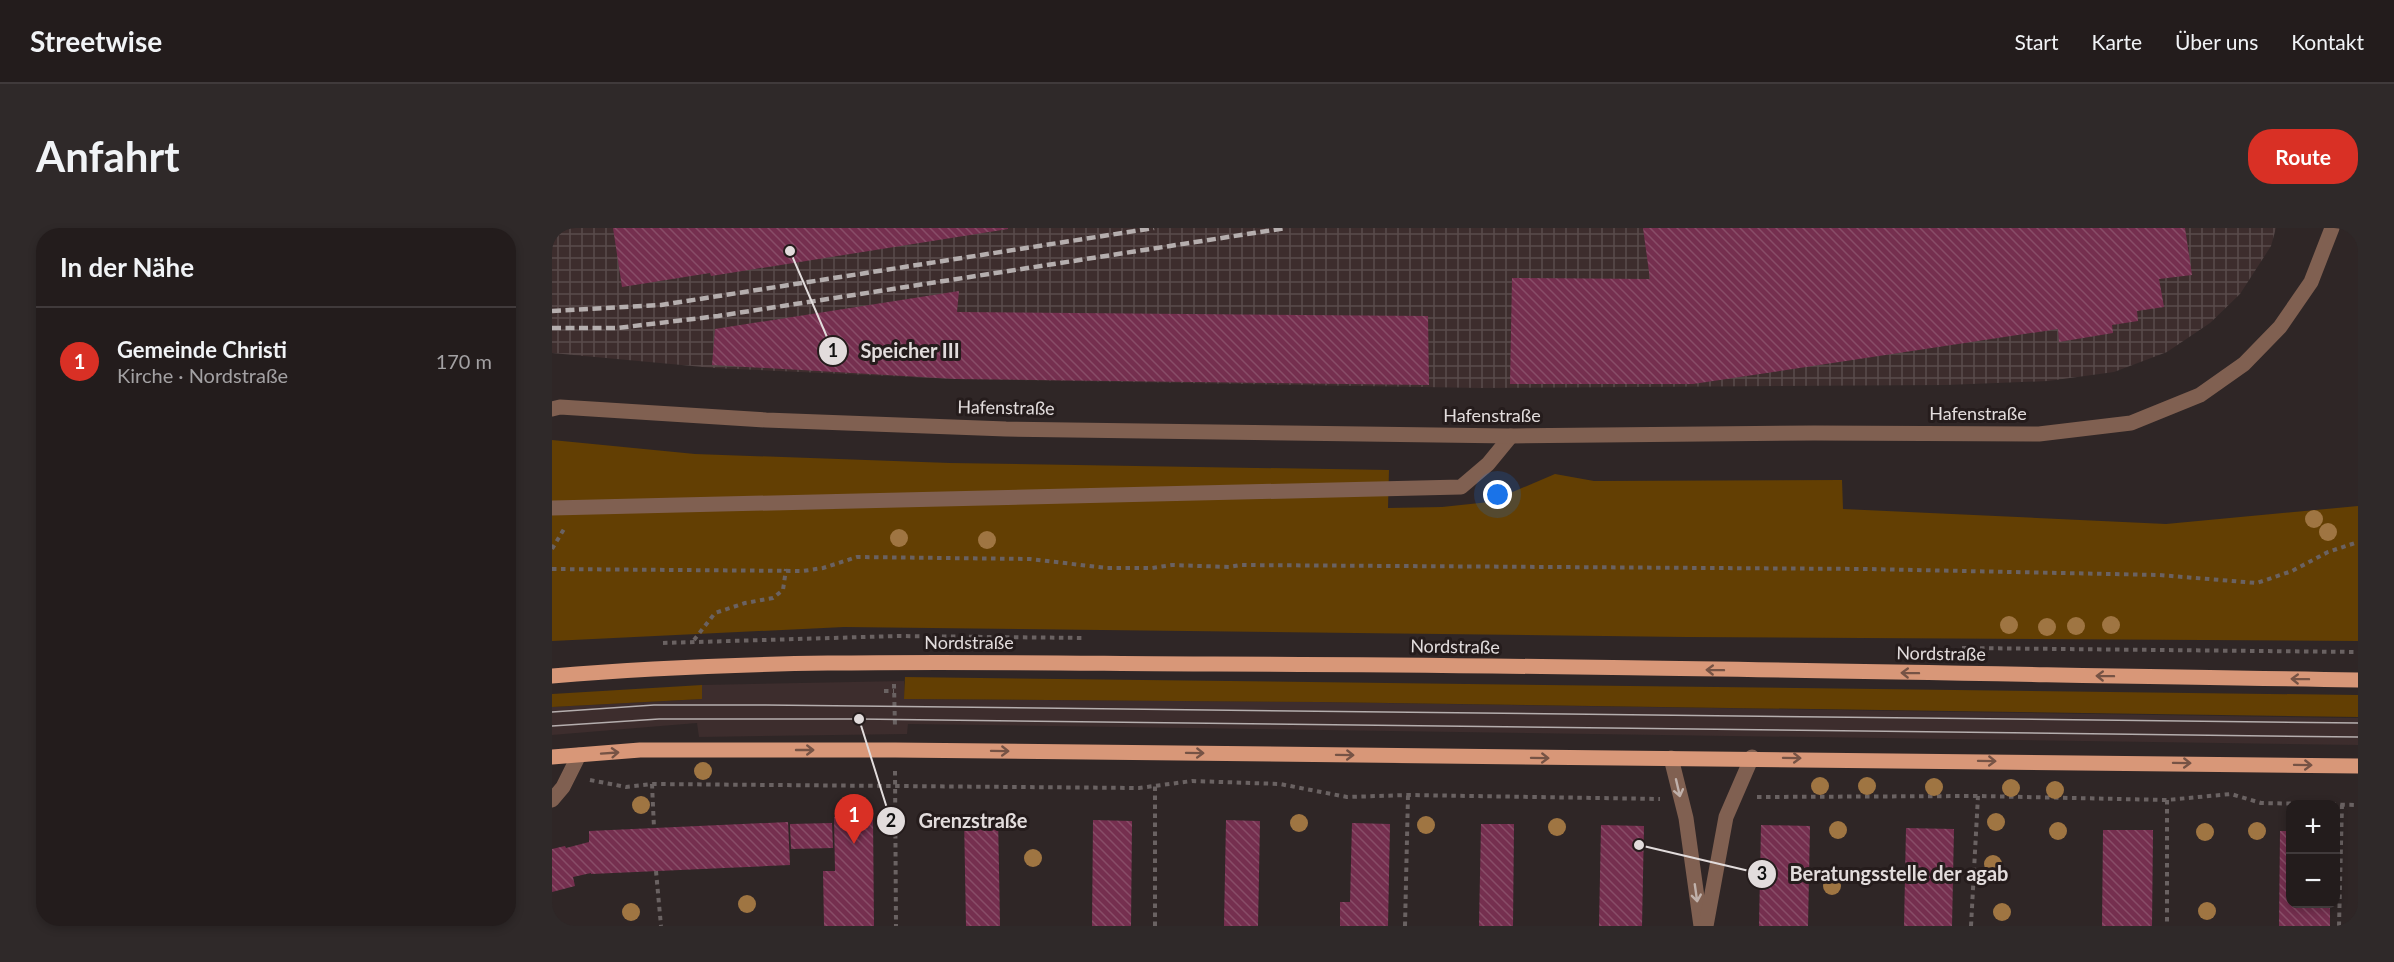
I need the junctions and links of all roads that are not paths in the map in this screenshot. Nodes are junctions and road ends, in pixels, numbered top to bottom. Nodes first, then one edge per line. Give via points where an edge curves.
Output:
1 (2332, 228) edge
2 (555, 406) edge
3 (1511, 436) junction
4 (552, 508) edge
5 (552, 676) edge
6 (2358, 680) edge
7 (579, 755) junction
8 (552, 757) edge
9 (1671, 758) junction
10 (1752, 758) junction
11 (2358, 766) edge
12 (552, 800) edge
13 (1701, 926) edge
14 (1706, 926) edge

1 - 3 street, Hafenstraße via 2311,282 2280,327 2244,364 2200,394 2131,423 2038,434
2 - 3 street, Hafenstraße via 766,420 994,428
3 - 4 street via 1488,464 1461,487
6 -> 5 main road, Nordstraße via 894,662
7 - 8 main road
7 -> 9 main road via 640,750 895,750
7 - 12 street
9 - 10 main road
9 -> 13 street via 1686,818
10 -> 11 main road
10 - 14 street via 1726,817

